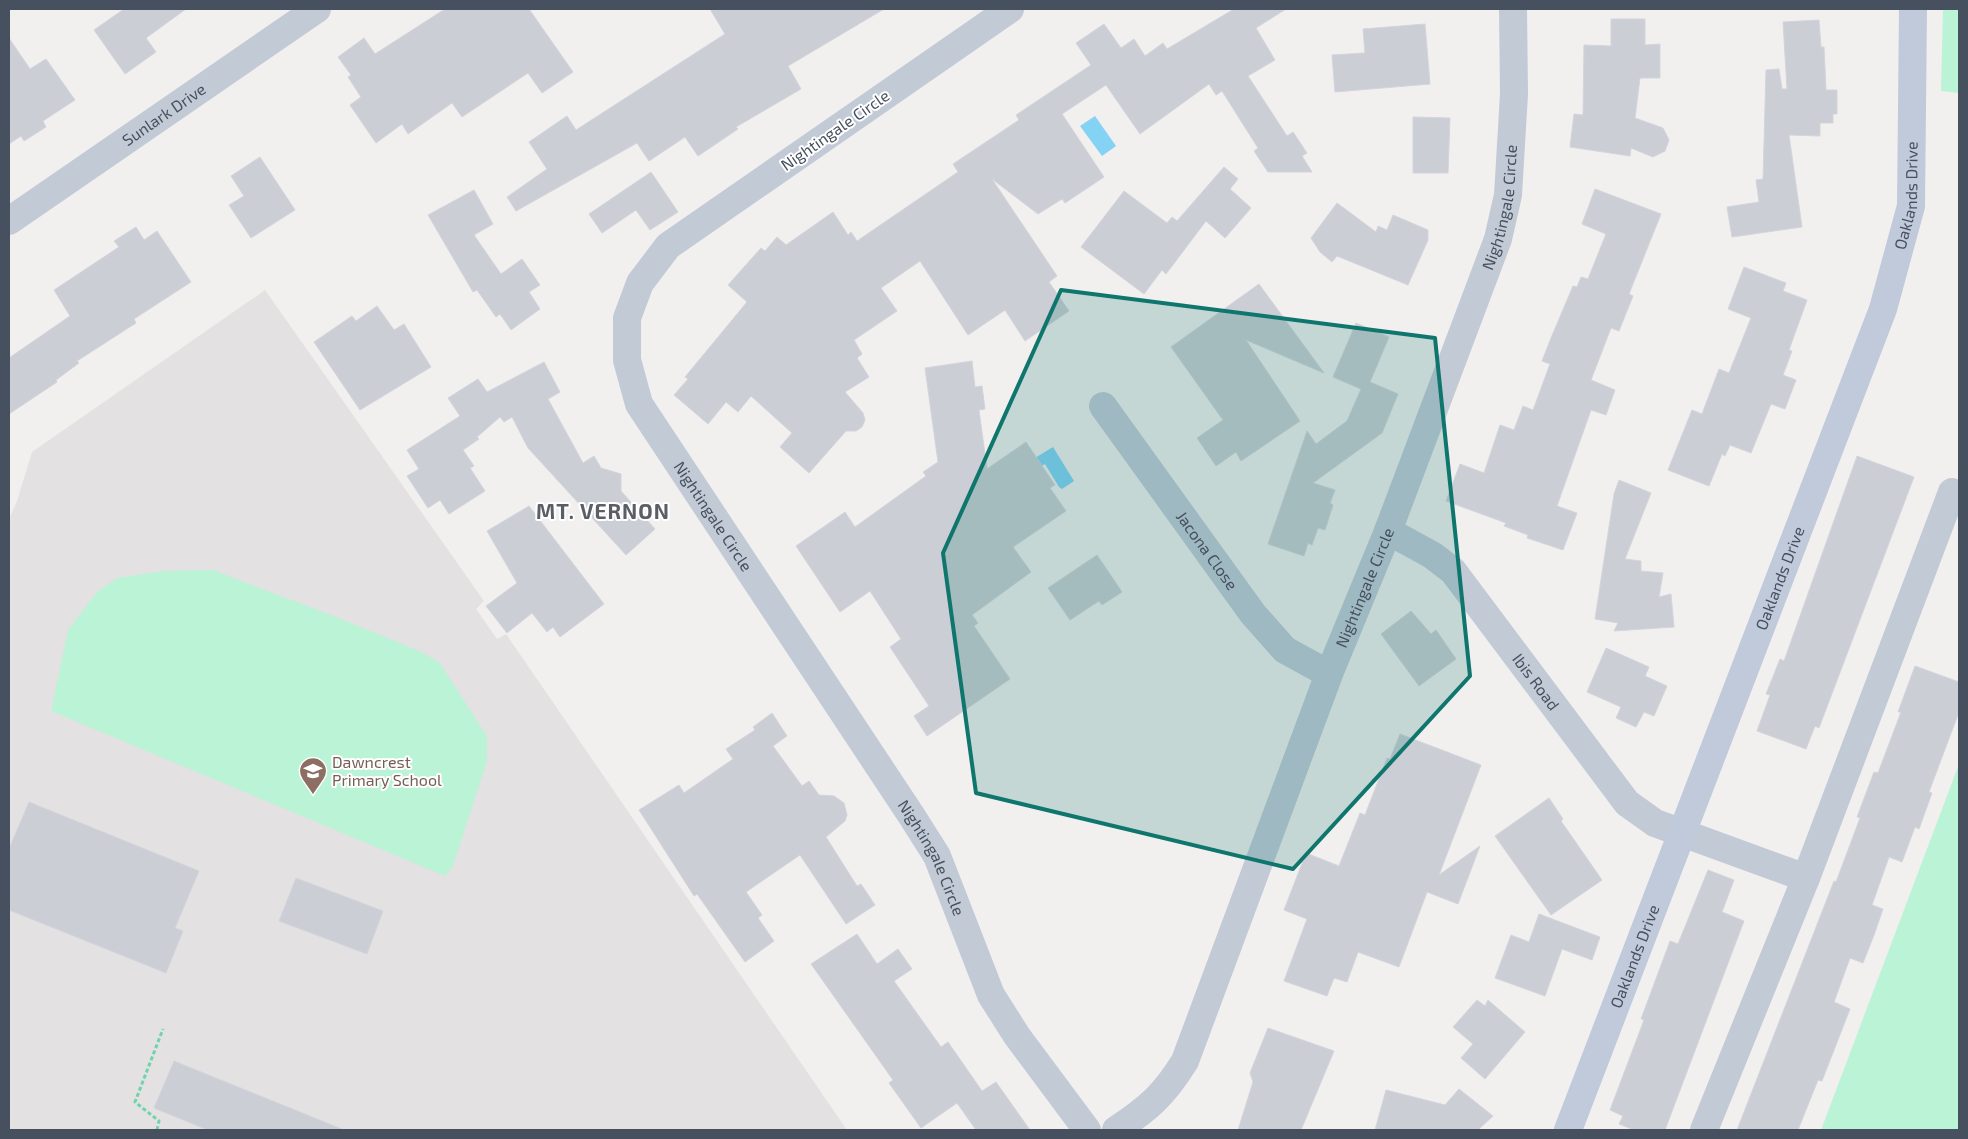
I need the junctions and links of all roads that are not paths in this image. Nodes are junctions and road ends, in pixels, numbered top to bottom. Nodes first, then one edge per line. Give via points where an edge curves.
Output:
1 (317, 9) edge
2 (1010, 9) edge
3 (1513, 9) edge
4 (1912, 9) edge
5 (9, 221) edge
6 (1103, 406) dead end
7 (1952, 492) dead end
8 (1388, 531) junction
9 (1329, 674) junction
10 (1682, 831) junction
11 (1806, 878) junction
12 (1087, 1130) edge
13 (1116, 1130) edge
14 (1568, 1130) edge
15 (1704, 1130) edge

1 - 5 street, Sunlark Drive
2 - 12 street, Nightingale Circle via 668,246 640,283 626,318 627,360 639,404 937,856 991,995 1017,1036
3 - 8 street, Nightingale Circle via 1514,94 1508,196 1498,240
4 - 10 street, Oaklands Drive via 1911,206 1883,309
6 - 9 street, Jacona Close via 1254,614 1285,650
7 - 11 street
8 - 9 street, Nightingale Circle
8 - 10 street, Ibis Road via 1452,570 1628,803 1655,823
9 - 13 street, Nightingale Circle via 1185,1061 1168,1087 1148,1108
10 - 11 street, Ibis Road
10 - 14 street, Oaklands Drive
11 - 15 street

